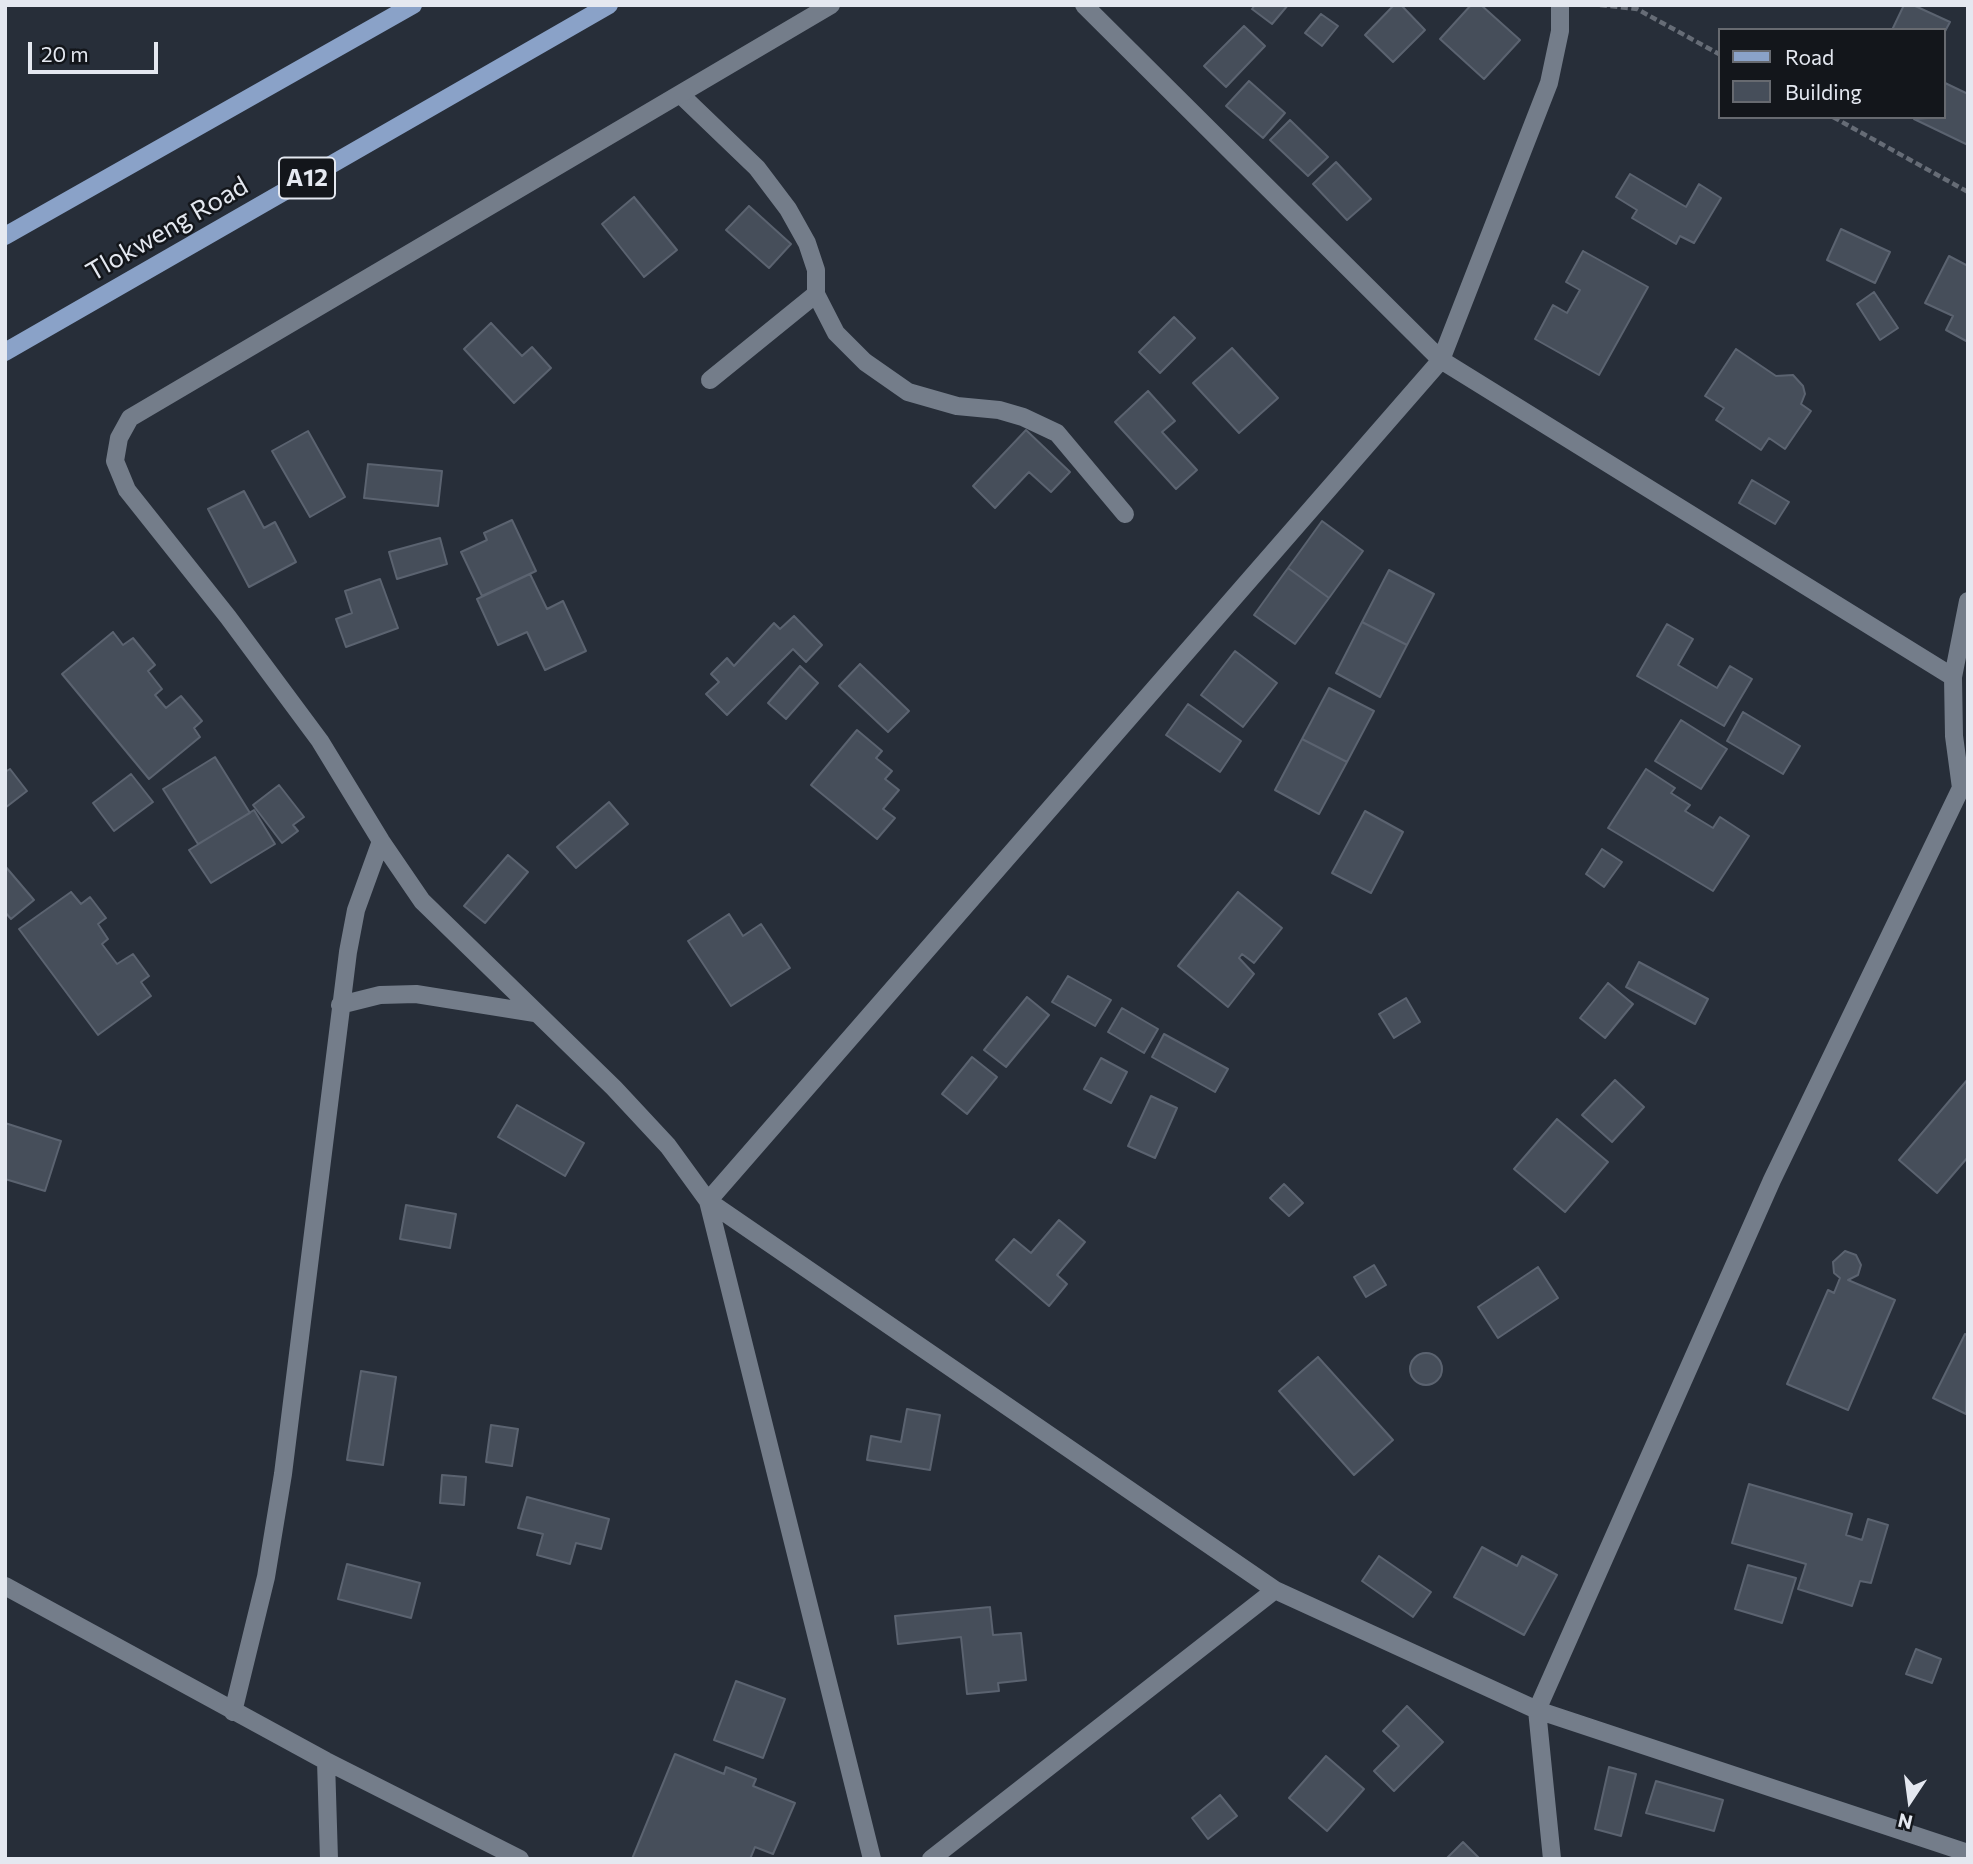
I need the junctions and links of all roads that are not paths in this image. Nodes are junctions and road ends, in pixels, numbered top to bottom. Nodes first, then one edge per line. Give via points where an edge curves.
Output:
1 (413, 5) edge
2 (610, 5) edge
3 (831, 5) edge
4 (1084, 5) edge
5 (1560, 5) edge
6 (682, 96) junction
7 (5, 236) edge
8 (816, 294) junction
9 (5, 352) edge
10 (1441, 360) junction
11 (710, 380) dead end
12 (1125, 514) dead end
13 (1968, 601) edge
14 (1953, 677) junction
15 (1965, 790) edge
16 (381, 841) junction
17 (340, 1005) junction
18 (535, 1013) junction
19 (708, 1202) junction
20 (5, 1586) edge
21 (1275, 1590) junction
22 (1537, 1710) junction
23 (233, 1712) junction
24 (326, 1761) junction
25 (1968, 1853) edge
26 (329, 1859) edge
27 (520, 1859) edge
28 (872, 1859) edge
29 (931, 1859) edge
30 (1552, 1859) edge

1 - 7 main road
2 - 9 main road, Tlokweng Road / A12
3 - 6 street
4 - 10 street
5 - 10 street via 1560,31 1549,83
6 - 8 street via 757,169 788,209 816,270
6 - 16 street via 130,418 119,438 115,461 127,490 320,741
8 - 11 street
8 - 12 street via 836,334 897,385 957,406 1023,416 1057,433
10 - 14 street
10 - 19 street
13 - 14 street
14 - 15 street via 1954,736
15 - 22 street via 1772,1181
16 - 17 street via 356,910
16 - 18 street via 422,901
17 - 18 street via 380,995 416,994
17 - 23 street via 283,1474 266,1577
18 - 19 street via 668,1146
19 - 21 street
19 - 28 street
20 - 23 street
21 - 22 street
21 - 29 street
22 - 25 street
22 - 30 street
23 - 24 street
24 - 26 street
24 - 27 street

